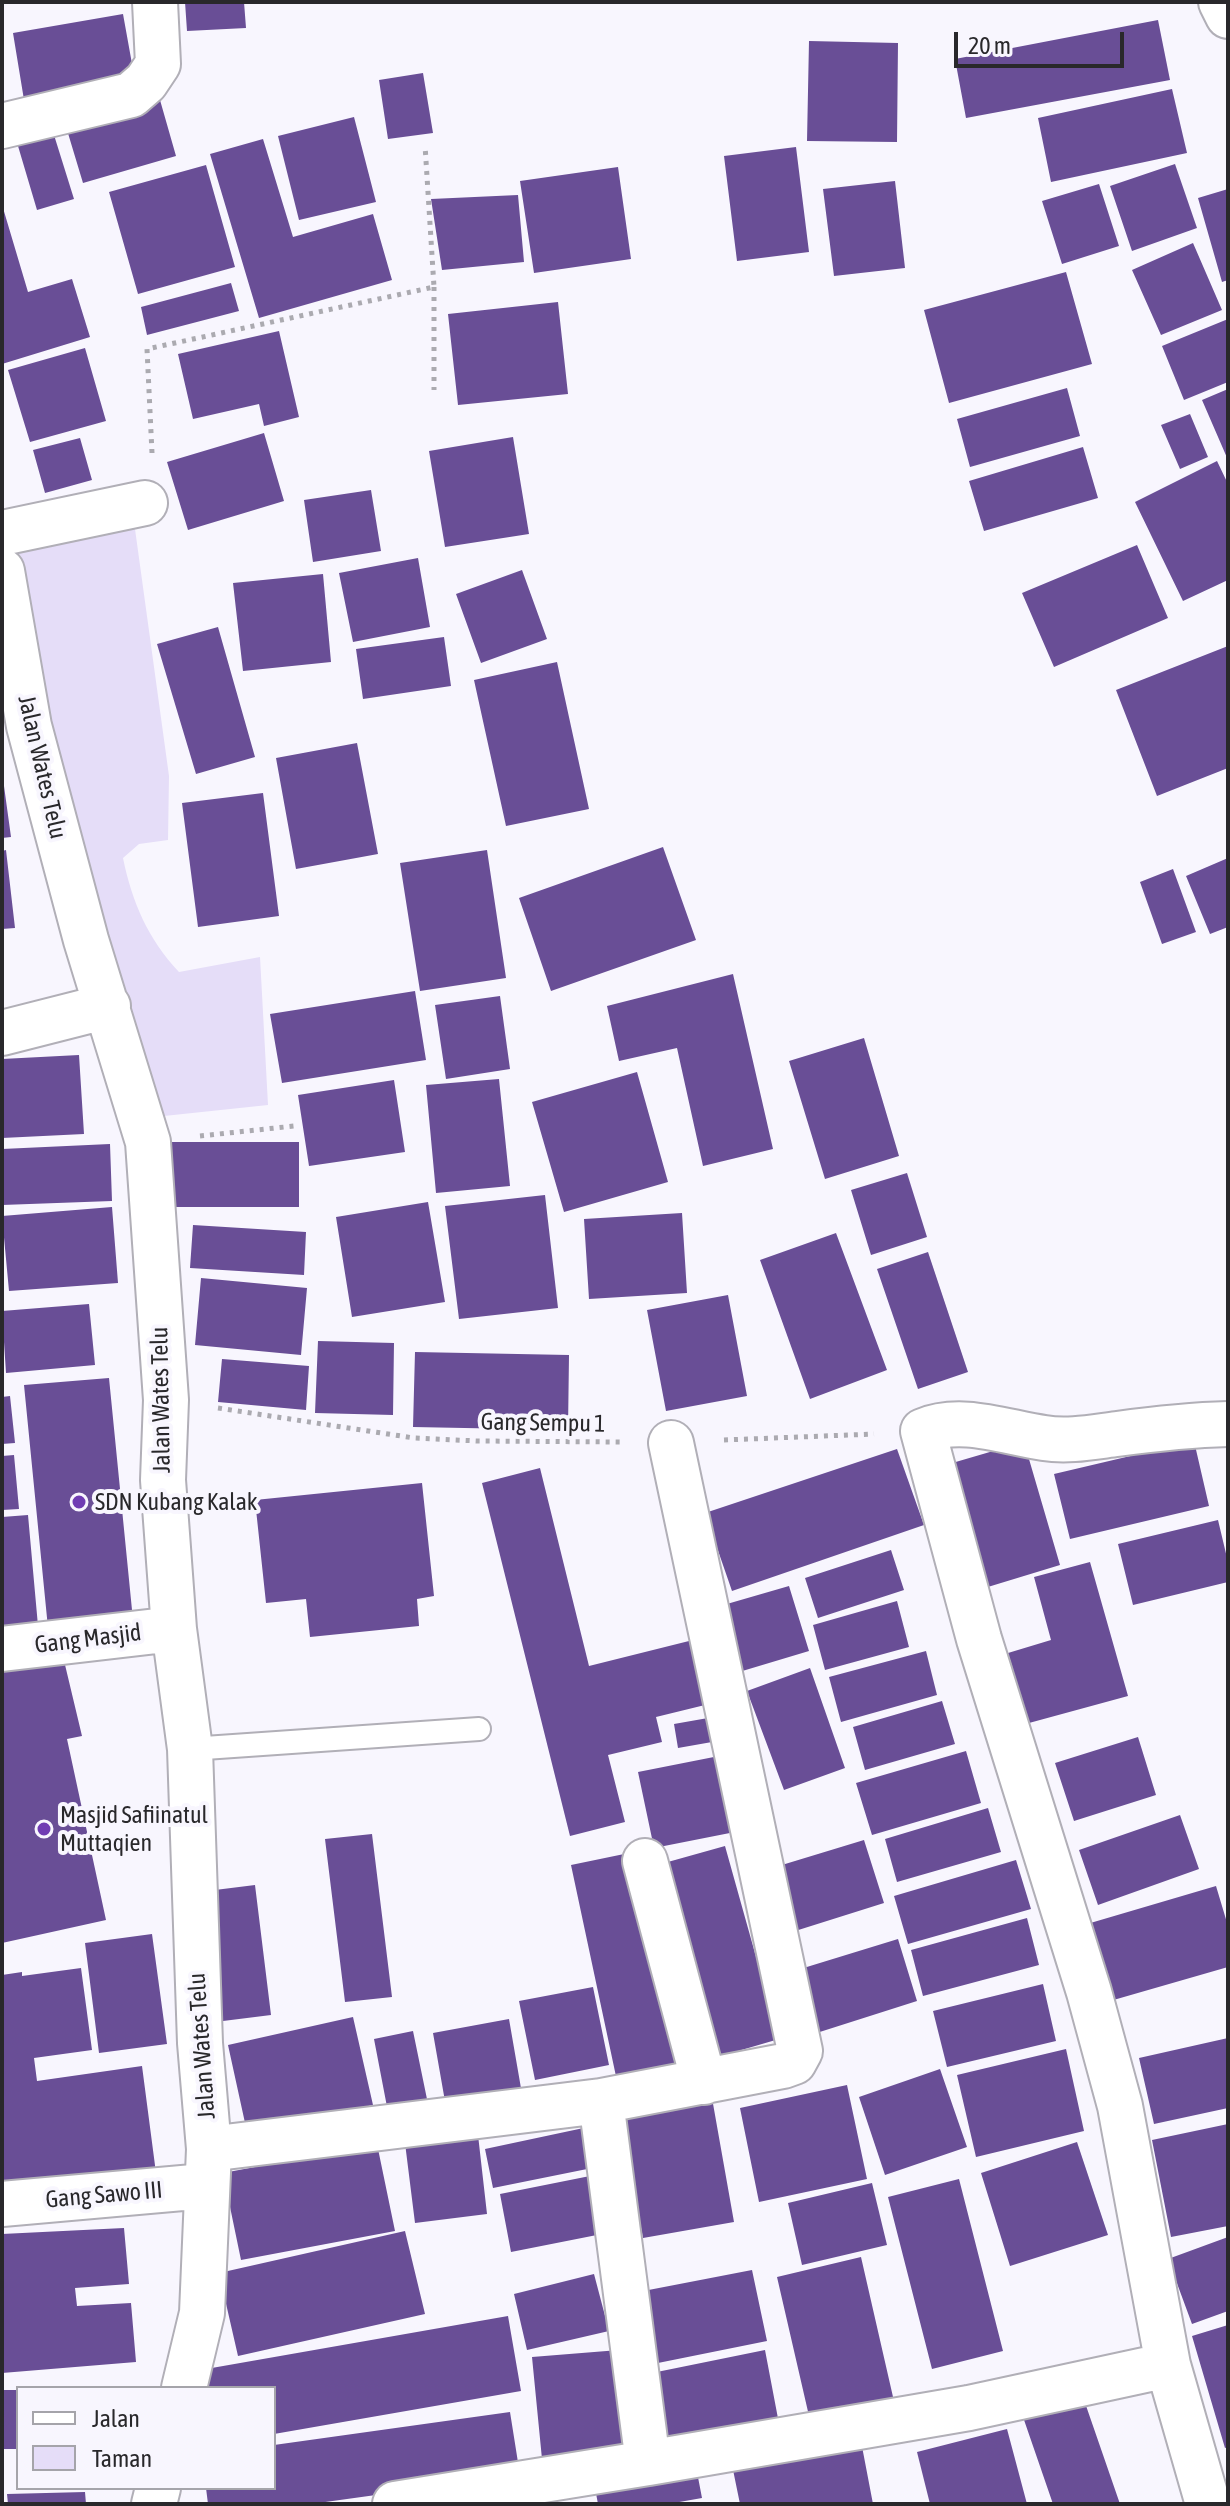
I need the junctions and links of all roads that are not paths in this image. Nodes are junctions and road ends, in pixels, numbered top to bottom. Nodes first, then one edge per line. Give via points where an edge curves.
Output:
1 (155, 2) edge
2 (1221, 2) edge
3 (1228, 16) edge
4 (2, 126) edge
5 (145, 503) road end
6 (2, 533) edge
7 (2, 571) edge
8 (108, 1006) junction
9 (2, 1033) edge
10 (1228, 1424) edge
11 (671, 1443) road end
12 (174, 1629) junction
13 (2, 1649) edge
14 (479, 1729) dead end
15 (190, 1749) junction
16 (645, 1861) dead end
17 (704, 2082) junction
18 (601, 2101) junction
19 (207, 2167) junction
20 (2, 2204) edge
21 (1168, 2365) junction
22 (184, 2386) edge
23 (648, 2463) junction
24 (395, 2504) edge
25 (1208, 2504) edge

1 - 4 street via 158,64 131,95
2 - 3 street
5 - 6 street
7 - 8 street, Jalan Wates Telu via 29,726
8 - 9 street
8 - 12 street, Jalan Wates Telu via 148,1142 166,1400 163,1480
10 - 21 street via 1068,1440 955,1424 923,1431 979,1639 1120,2106
11 - 17 street, Gang Sawo III via 800,2051 794,2062 783,2066
12 - 13 street, Gang Masjid
12 - 15 street, Jalan Wates Telu
14 - 15 lane
15 - 19 street, Jalan Wates Telu
16 - 17 street
17 - 18 street, Gang Sawo III
18 - 19 street, Gang Sawo III
18 - 23 street
19 - 20 street, Gang Sawo III
19 - 22 street, Jalan Wates Telu via 202,2313
21 - 23 street via 969,2408
21 - 25 street
23 - 24 street

